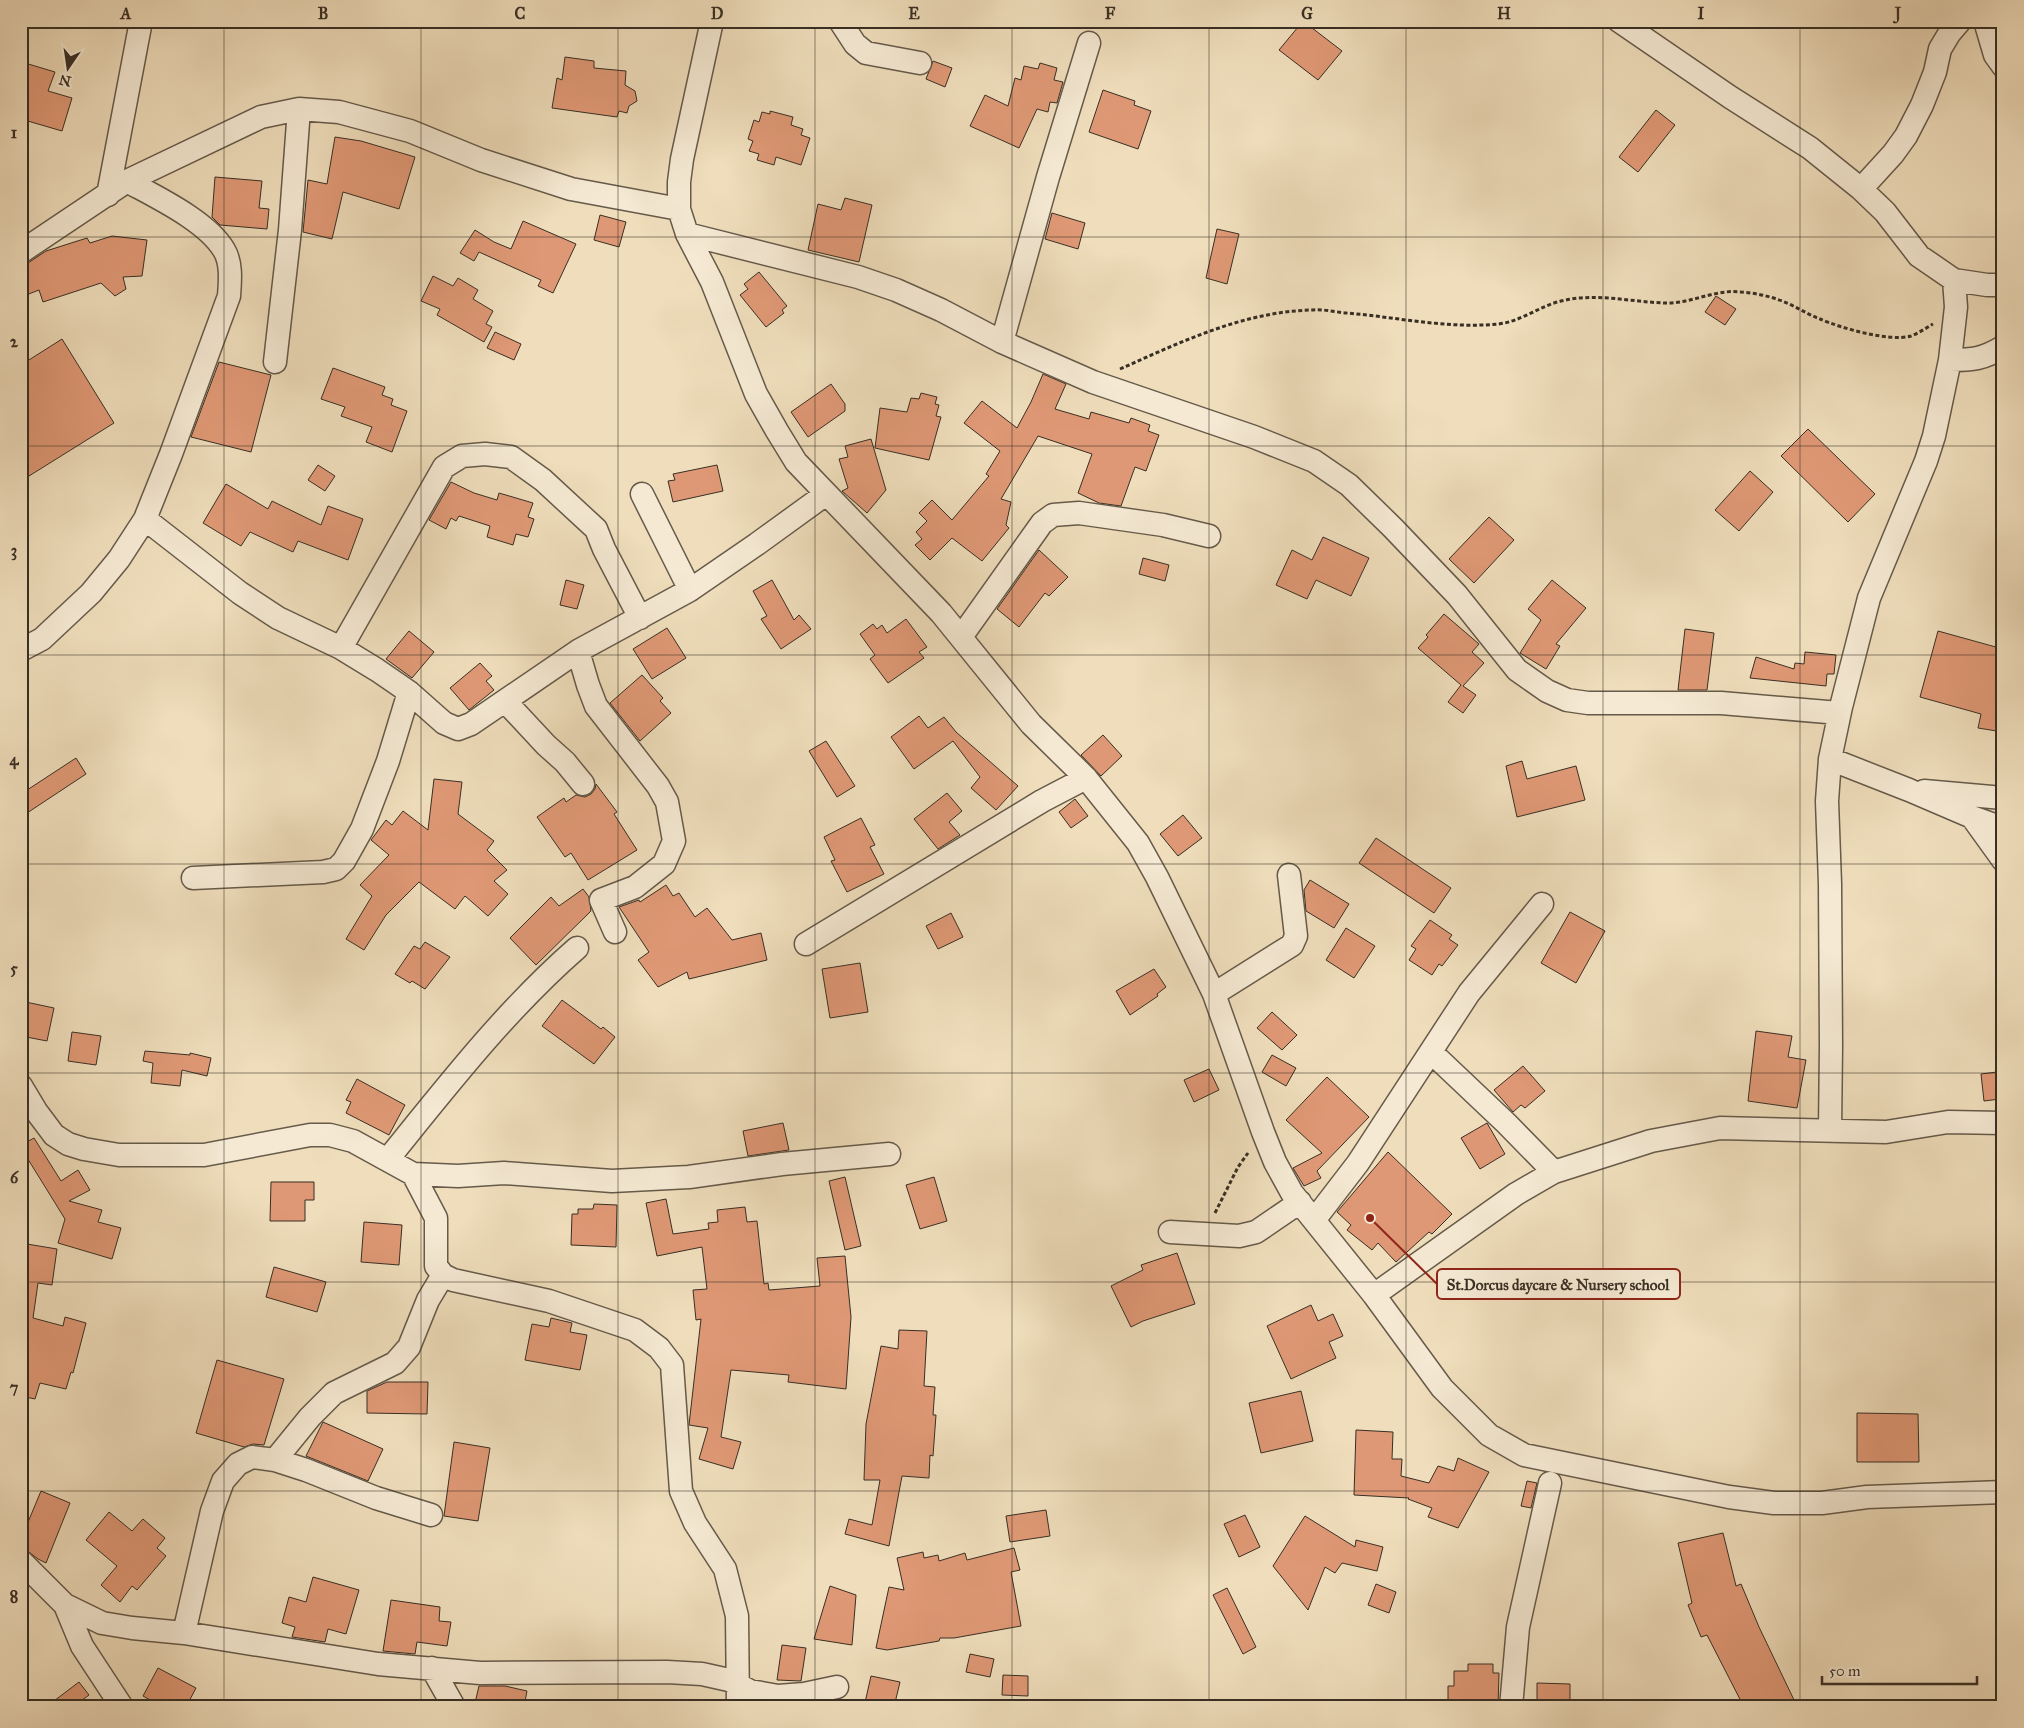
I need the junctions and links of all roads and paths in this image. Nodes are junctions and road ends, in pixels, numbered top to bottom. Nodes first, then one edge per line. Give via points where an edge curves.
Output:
1 (141, 21) edge
2 (712, 21) edge
3 (840, 21) edge
4 (1960, 21) edge
5 (1985, 21) edge
6 (1628, 23) edge
7 (1089, 43) dead end
8 (920, 63) dead end
9 (2003, 66) edge
10 (299, 109) junction
11 (127, 181) junction
12 (1861, 189) junction
13 (108, 195) junction
14 (679, 209) junction
15 (687, 234) junction
16 (21, 252) edge
17 (1954, 280) junction
18 (2003, 285) edge
19 (1956, 307) junction
20 (1002, 342) junction
21 (2003, 348) edge
22 (1950, 360) junction
23 (275, 362) dead end
24 (1093, 382) junction
25 (642, 494) dead end
26 (826, 494) junction
27 (145, 519) junction
28 (1209, 536) dead end
29 (690, 590) junction
30 (640, 618) junction
31 (961, 637) junction
32 (341, 648) junction
33 (21, 650) edge
34 (578, 651) junction
35 (409, 692) junction
36 (506, 701) junction
37 (1839, 713) junction
38 (1830, 760) junction
39 (1086, 778) junction
40 (583, 784) dead end
41 (1909, 790) junction
42 (2003, 798) edge
43 (1972, 817) junction
44 (2003, 828) edge
45 (2003, 860) edge
46 (1289, 875) dead end
47 (193, 878) dead end
48 (1542, 904) dead end
49 (615, 932) dead end
50 (806, 944) dead end
51 (578, 948) dead end
52 (1214, 994) junction
53 (1431, 1052) junction
54 (21, 1086) edge
55 (2003, 1122) edge
56 (1830, 1130) junction
57 (1263, 1132) junction
58 (888, 1154) dead end
59 (388, 1159) junction
60 (1554, 1172) junction
61 (413, 1174) junction
62 (1307, 1211) junction
63 (1170, 1232) dead end
64 (1204, 1236) junction
65 (443, 1275) junction
66 (1374, 1295) junction
67 (275, 1460) junction
68 (1550, 1483) dead end
69 (2003, 1492) edge
70 (431, 1514) dead end
71 (21, 1561) edge
72 (64, 1605) junction
73 (184, 1633) junction
74 (432, 1668) junction
75 (738, 1685) junction
76 (837, 1687) dead end
77 (122, 1707) edge
78 (454, 1707) edge
79 (738, 1707) edge
80 (1511, 1707) edge

1 - 13 street
2 - 14 street via 682,159
3 - 8 street via 855,44 866,53
4 - 12 street via 1940,49 1922,106 1906,136
5 - 9 street via 1995,55
6 - 12 street via 1810,148
7 - 20 street
10 - 11 street via 261,117
10 - 14 street via 339,112 410,130 481,160 572,189
10 - 23 street
11 - 13 street
11 - 27 street via 170,204 211,234 225,251 230,273 229,296
12 - 17 street via 1885,212 1919,256
13 - 16 street
14 - 15 street
15 - 20 street via 858,277 896,290
15 - 26 street via 712,282 765,413 796,462
17 - 18 street
17 - 19 street
19 - 22 street
19 - 24 path via 1925,329 1909,336 1892,337 1856,331 1821,320 1784,302 1738,291 1685,302 1583,296 1559,301 1501,324 1481,326 1314,310 1272,313 1230,324 1174,345
20 - 24 street
21 - 22 street via 1984,358
22 - 37 street via 1934,436 1869,598
24 - 37 street via 1314,461 1349,485 1393,528 1456,595 1517,670 1548,692 1567,700 1588,703 1722,703
25 - 29 street
26 - 29 street
26 - 31 street
27 - 32 street via 278,618
27 - 33 street via 119,559 91,593 42,639
28 - 31 street via 1163,525 1079,513 1053,515 1042,523
29 - 30 street
30 - 32 street via 596,528 543,480 510,457 462,456 444,467
30 - 34 street
31 - 39 street via 1031,724
32 - 35 street
34 - 36 street
34 - 49 street via 596,706 667,802 674,841 664,864 635,887 601,900
35 - 36 street via 444,723 458,729
35 - 47 street via 369,812 344,861 336,868 323,872
36 - 40 street
37 - 38 street
38 - 41 street
38 - 56 street via 1826,801 1830,884
39 - 50 street via 1042,801
39 - 52 street via 1138,843
41 - 42 street
41 - 43 street
43 - 44 street
43 - 45 street
46 - 52 street via 1296,936 1292,944
48 - 53 street via 1469,993
51 - 59 street via 548,973 465,1064
52 - 57 street
53 - 60 street
53 - 62 street via 1358,1163
54 - 59 street via 54,1135 84,1149 119,1155 204,1155 310,1135 330,1135 353,1141
55 - 56 street via 1948,1122 1886,1132
56 - 60 street via 1720,1128 1651,1141
57 - 62 street via 1292,1193
57 - 64 path via 1238,1167
58 - 61 street via 689,1177 612,1181 504,1173
59 - 61 street
60 - 66 street via 1516,1194
61 - 65 street via 436,1218 436,1266
62 - 64 street via 1256,1232 1239,1236
62 - 66 street
63 - 64 street
65 - 67 street via 428,1300 409,1348 395,1363 334,1392
65 - 75 street via 549,1301 635,1330 659,1348 672,1365 681,1491 695,1523 725,1569 737,1616
66 - 69 street via 1442,1388 1489,1435 1524,1455 1729,1497 1774,1503
67 - 70 street via 376,1498
67 - 73 street via 252,1457 238,1464 223,1480 212,1511
68 - 80 street via 1518,1627
71 - 72 street
72 - 73 street via 102,1623
72 - 77 street via 82,1646
73 - 74 street via 378,1664
74 - 75 street via 480,1673 667,1672 702,1674
74 - 78 street
75 - 76 street via 750,1691 778,1696
75 - 79 street

